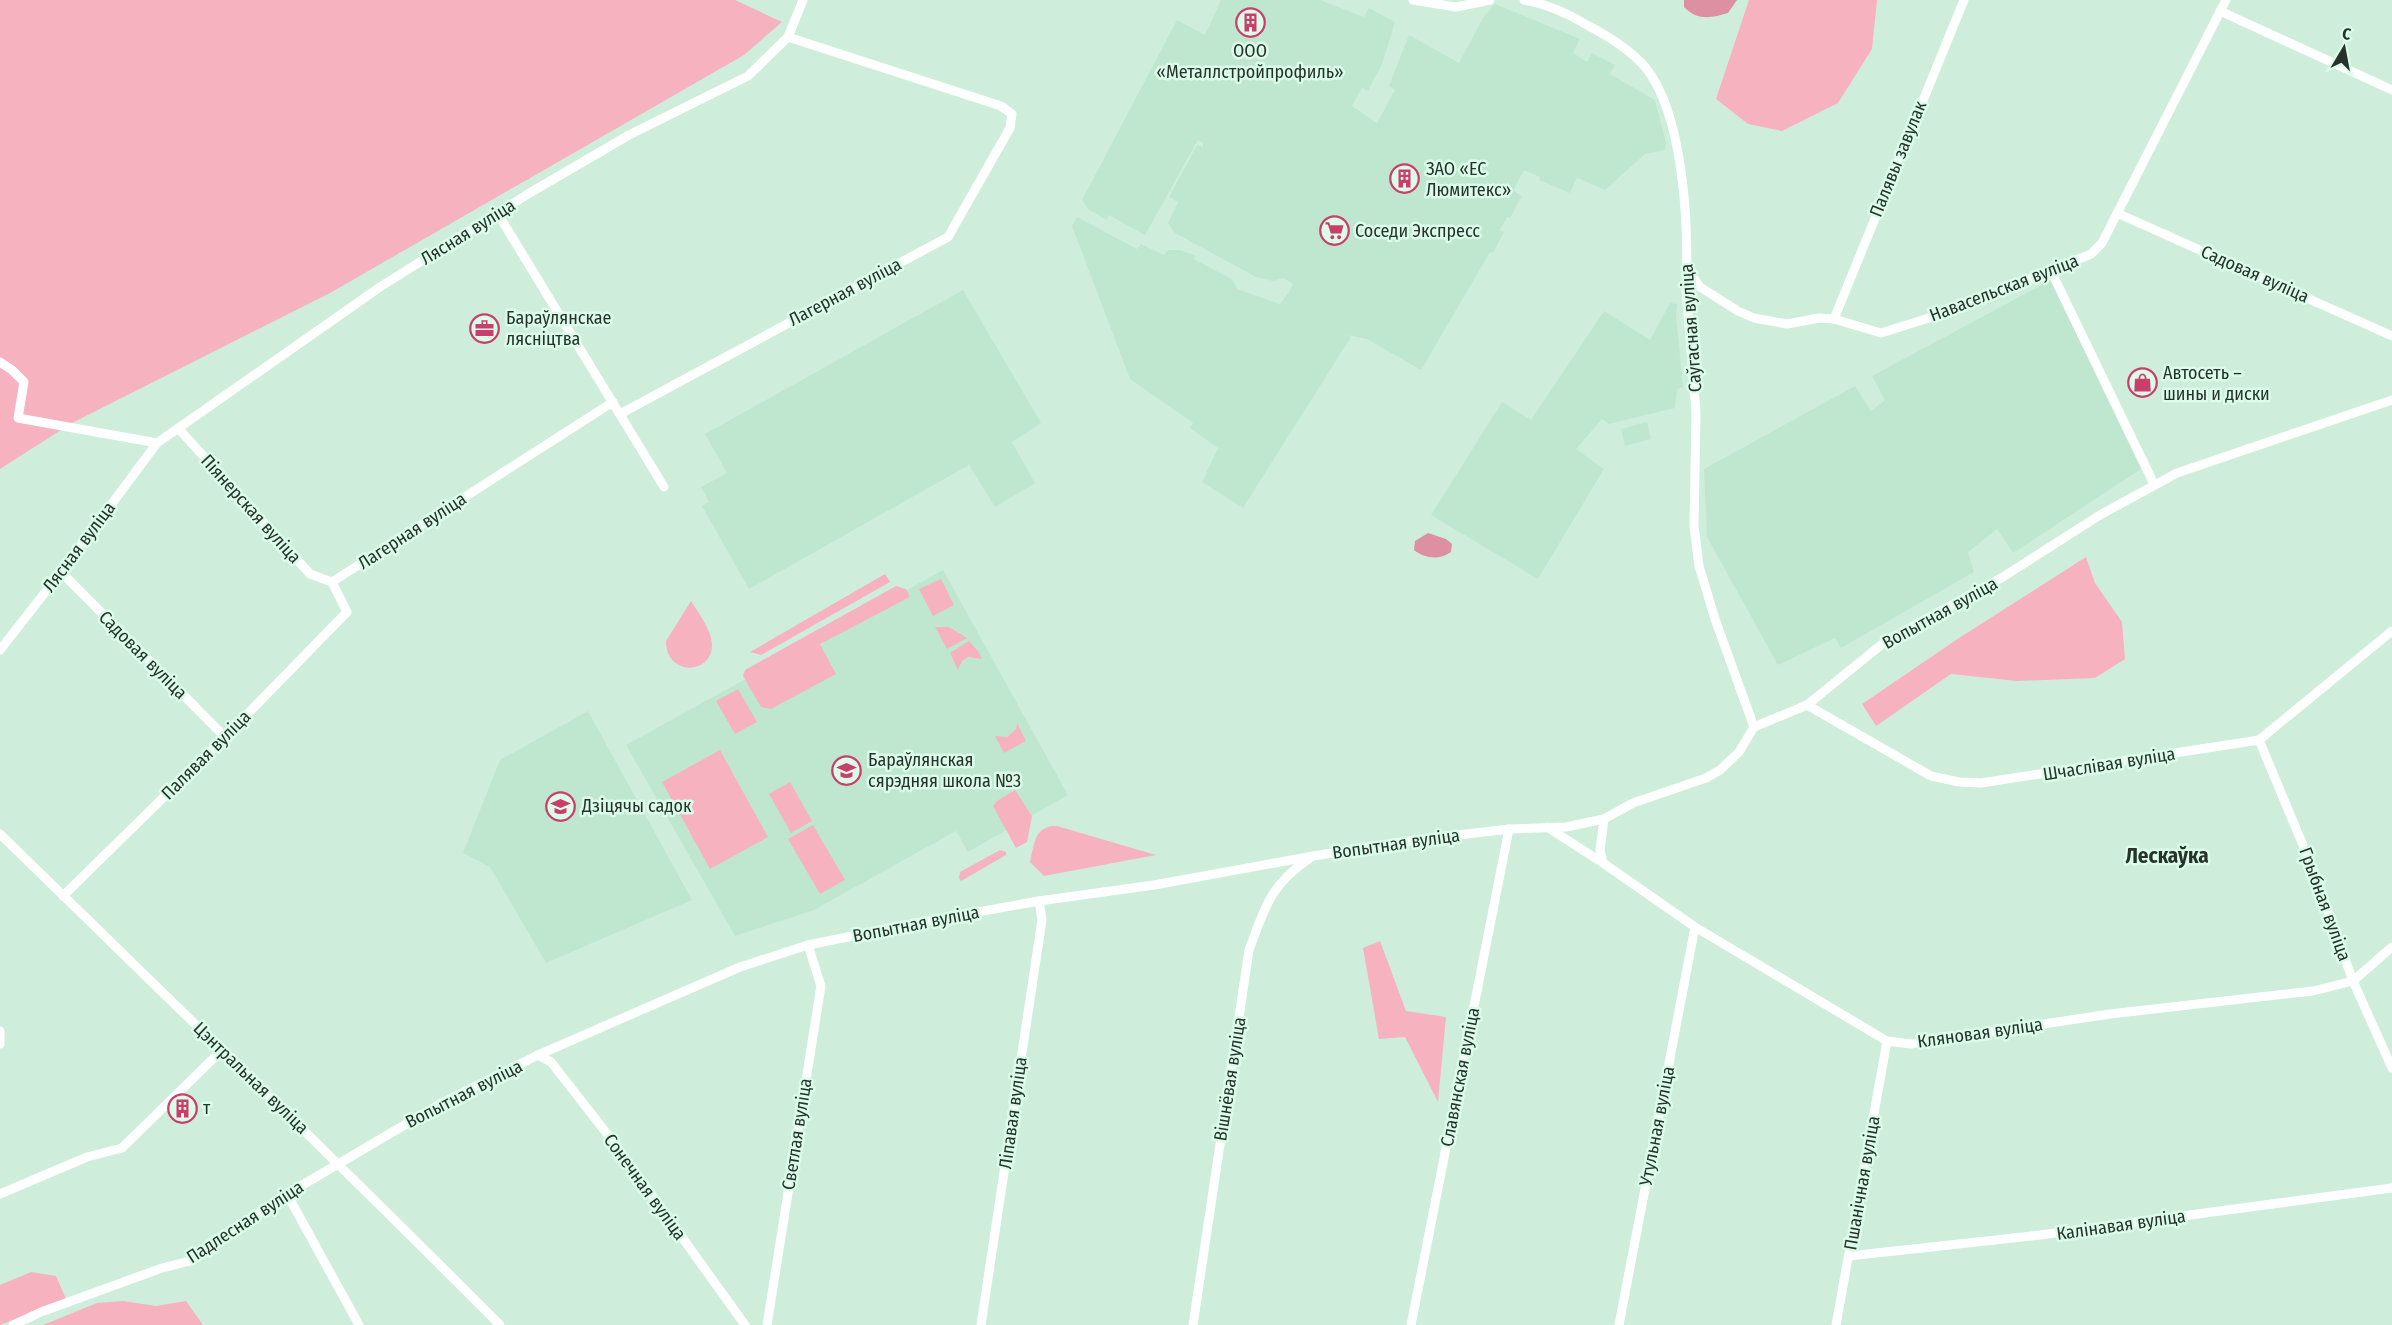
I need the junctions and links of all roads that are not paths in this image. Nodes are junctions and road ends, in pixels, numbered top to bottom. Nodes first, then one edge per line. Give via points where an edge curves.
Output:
1 (803, 0) edge
2 (1413, 0) edge
3 (1490, 0) edge
4 (1524, 0) edge
5 (1964, 0) edge
6 (2226, 0) edge
7 (2220, 11) junction
8 (788, 37) junction
9 (2392, 90) edge
10 (2116, 213) junction
11 (498, 214) junction
12 (1687, 268) junction
13 (2051, 271) junction
14 (1834, 319) junction
15 (2392, 336) edge
16 (0, 362) edge
17 (2392, 400) edge
18 (612, 402) junction
19 (620, 414) junction
20 (178, 428) junction
21 (157, 443) junction
22 (2154, 484) junction
23 (664, 487) dead end
24 (61, 572) junction
25 (332, 582) junction
26 (2392, 631) edge
27 (0, 650) edge
28 (1807, 705) junction
29 (1754, 727) junction
30 (225, 737) junction
31 (2259, 740) junction
32 (1604, 819) junction
33 (1546, 826) junction
34 (1509, 829) junction
35 (0, 834) edge
36 (1313, 856) junction
37 (1603, 863) junction
38 (63, 896) junction
39 (1039, 902) junction
40 (1695, 927) junction
41 (808, 945) junction
42 (2392, 947) edge
43 (2354, 981) junction
44 (0, 1031) edge
45 (1887, 1041) junction
46 (0, 1044) edge
47 (221, 1051) junction
48 (538, 1055) junction
49 (2392, 1068) edge
50 (340, 1164) junction
51 (2392, 1188) edge
52 (0, 1194) edge
53 (287, 1194) junction
54 (1849, 1256) junction
55 (13, 1325) edge
56 (359, 1325) edge
57 (500, 1325) edge
58 (745, 1325) edge
59 (766, 1325) edge
60 (981, 1325) edge
61 (1193, 1325) edge
62 (1411, 1325) edge
63 (1619, 1325) edge
64 (1836, 1325) edge

1 - 8 street
2 - 3 street via 1456,7
4 - 12 street, Саўгасная вуліца via 1554,8 1602,33 1633,55 1655,81 1674,133
5 - 14 street, Палявы завулак
6 - 7 street, Навасельская вуліца
7 - 9 street
7 - 10 street, Навасельская вуліца
8 - 11 street, Лясная вуліца via 748,76 629,135
8 - 19 street, Лагерная вуліца via 1001,106 1012,114 1010,128 948,237
10 - 13 street, Навасельская вуліца via 2102,243 2091,254
10 - 15 street, Садовая вуліца
11 - 18 street
11 - 20 street, Лясная вуліца via 380,287
12 - 14 street, Навасельская вуліца via 1700,287 1754,318 1787,324
12 - 29 street, Саўгасная вуліца via 1696,412 1696,552 1715,619
13 - 14 street, Навасельская вуліца via 1951,311 1881,333
13 - 22 street
16 - 21 street via 24,382 18,418
17 - 22 street, Вопытная вуліца
18 - 19 street
18 - 25 street, Лагерная вуліца
19 - 23 street
20 - 21 street, Лясная вуліца
20 - 25 street, Піянерская вуліца via 310,574
21 - 24 street, Лясная вуліца
22 - 28 street, Вопытная вуліца via 2003,577 1886,641
24 - 27 street, Лясная вуліца
24 - 30 street, Садовая вуліца
25 - 30 street, Палявая вуліца via 347,612
26 - 31 street
28 - 29 street, Вопытная вуліца
28 - 31 street, Шчаслівая вуліца via 1931,776 1959,782 1982,783
29 - 32 street, Вопытная вуліца via 1739,752 1720,770 1633,803
30 - 38 street, Палявая вуліца
31 - 43 street, Грыбная вуліца
32 - 33 street, Вопытная вуліца via 1566,827
32 - 37 street via 1600,850
33 - 34 street, Вопытная вуліца
33 - 37 street, Кляновая вуліца
34 - 36 street, Вопытная вуліца
34 - 62 street, Славянская вуліца
35 - 38 street, Цэнтральная вуліца
36 - 39 street, Вопытная вуліца
36 - 61 street, Вішнёвая вуліца via 1293,869 1276,888 1250,950
37 - 40 street, Кляновая вуліца
38 - 47 street, Цэнтральная вуліца
39 - 41 street, Вопытная вуліца
39 - 60 street, Ліпавая вуліца via 1042,920
40 - 45 street, Кляновая вуліца
40 - 63 street, Утульная вуліца
41 - 48 street, Вопытная вуліца via 740,967
41 - 59 street, Светлая вуліца via 821,986
42 - 43 street, Кляновая вуліца
43 - 45 street, Кляновая вуліца via 2313,991 2110,1014 1911,1044
43 - 49 street, Грыбная вуліца
44 - 46 street
45 - 54 street, Пшанічная вуліца
47 - 50 street, Цэнтральная вуліца
47 - 52 street via 122,1149 87,1157
48 - 50 street, Вопытная вуліца via 442,1102
48 - 58 street, Сонечная вуліца via 551,1062 615,1144
50 - 53 street, Падлесная вуліца
50 - 57 street, Цэнтральная вуліца
51 - 54 street, Калінавая вуліца
53 - 55 street, Падлесная вуліца via 190,1261
53 - 56 street
54 - 64 street, Пшанічная вуліца

